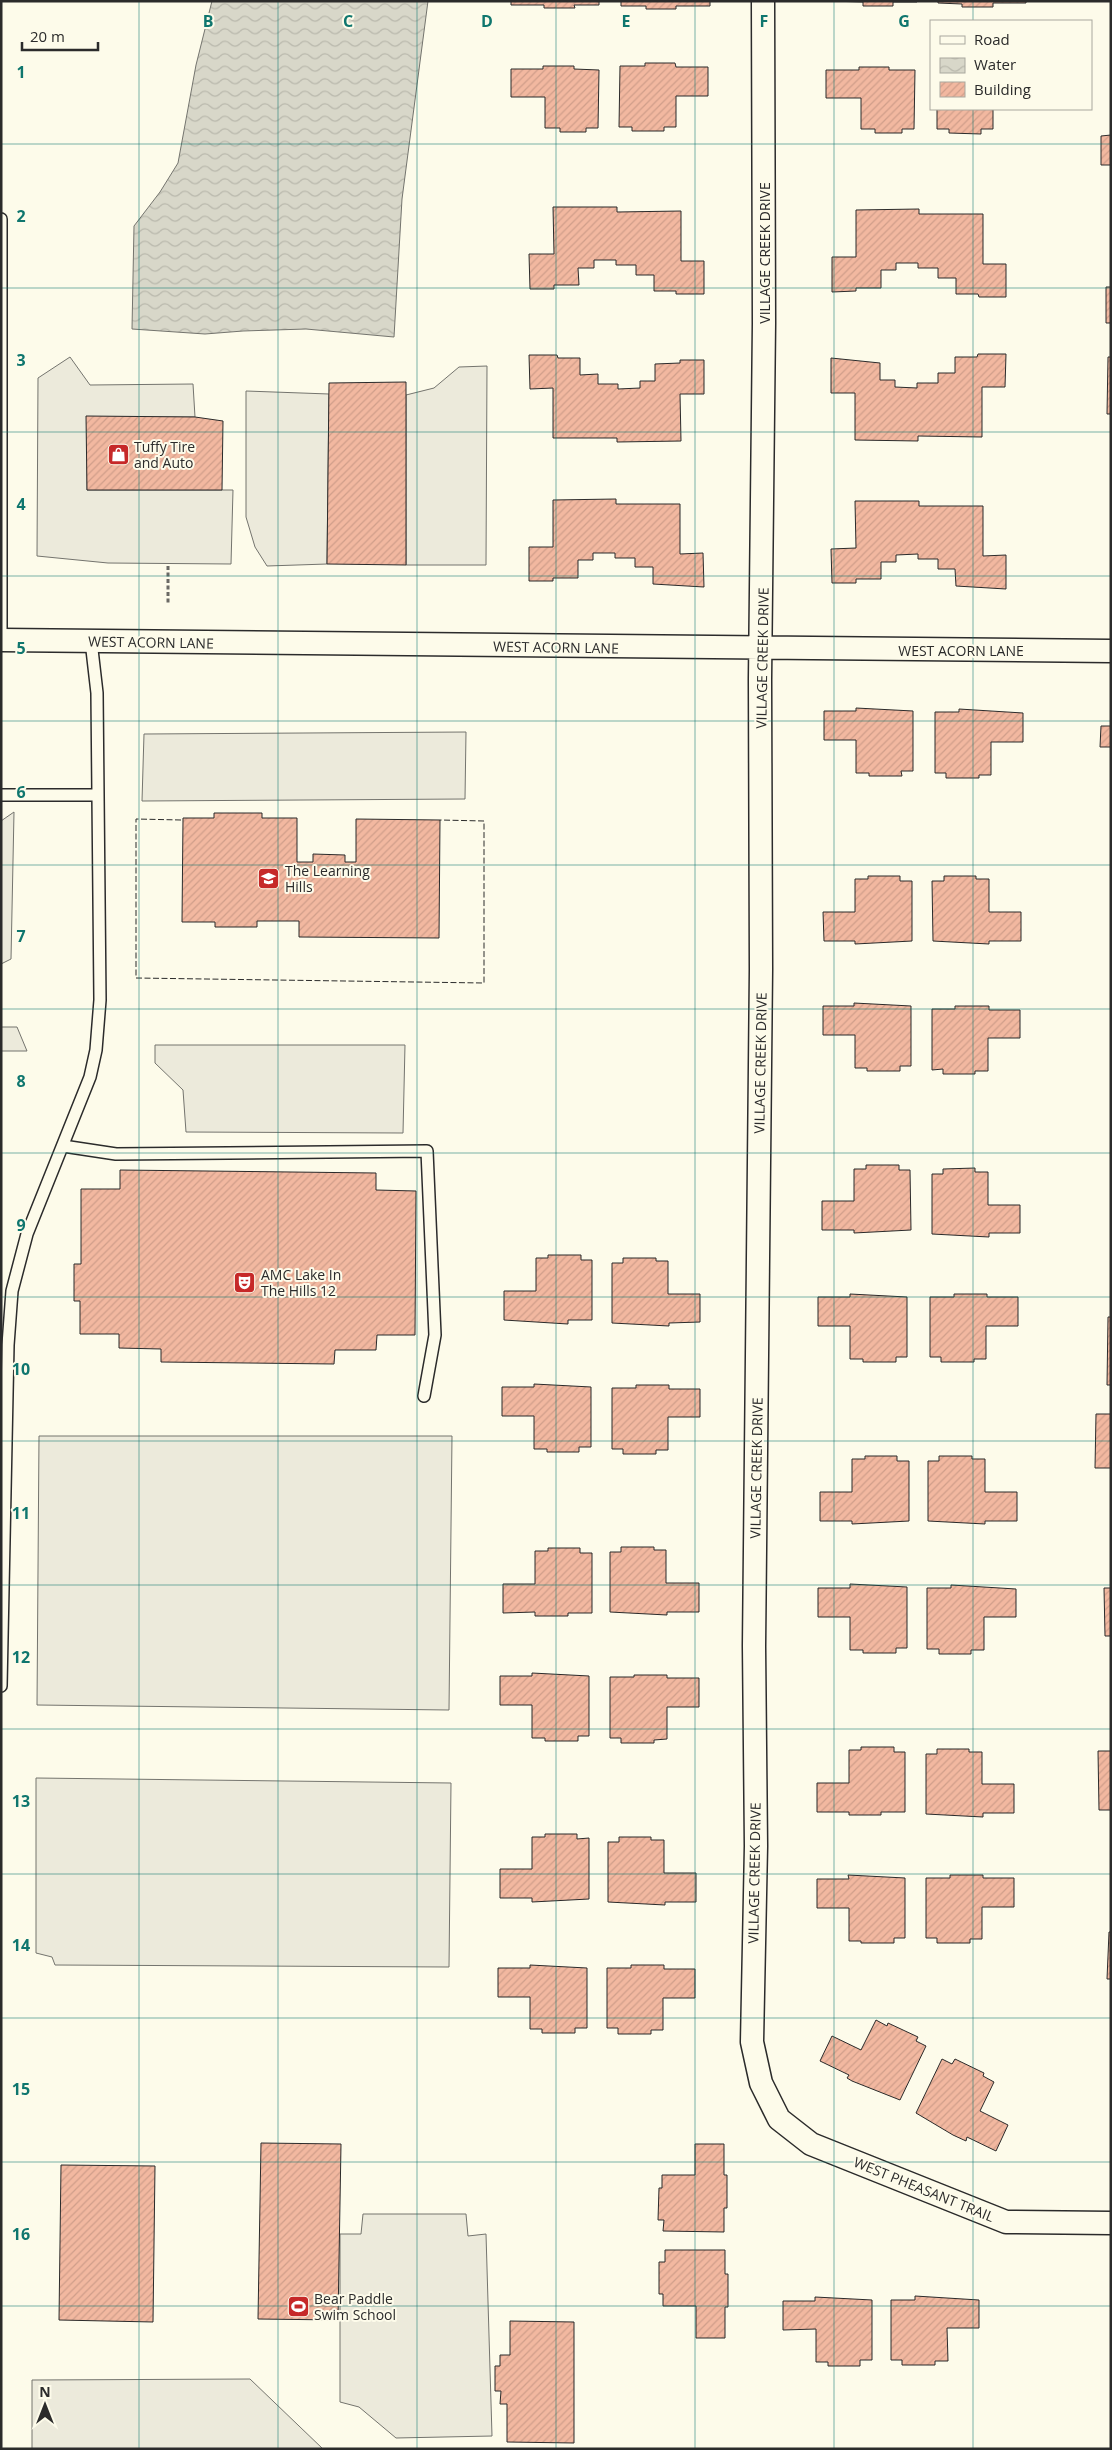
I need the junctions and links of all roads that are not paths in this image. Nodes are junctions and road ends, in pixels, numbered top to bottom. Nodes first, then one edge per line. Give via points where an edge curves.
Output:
1 (762, 1) edge
2 (1, 219) edge
3 (1, 640) edge
4 (91, 640) junction
5 (761, 649) junction
6 (1111, 651) edge
7 (1, 795) edge
8 (96, 795) junction
9 (63, 1146) junction
10 (424, 1396) dead end
11 (1, 1686) edge
12 (779, 2119) joint
13 (1111, 2223) edge

1 - 5 street, VILLAGE CREEK DRIVE via 764,352
2 - 3 lane
3 - 4 street, WEST ACORN LANE
4 - 5 street, WEST ACORN LANE
4 - 8 lane via 97,693
5 - 6 street, WEST ACORN LANE
5 - 12 street, VILLAGE CREEK DRIVE via 754,1646 756,1846 752,2042 761,2083
7 - 8 lane
8 - 9 lane via 100,1000 96,1050 90,1077
9 - 10 lane via 116,1154 427,1151 435,1335
9 - 11 lane via 27,1234 12,1291
12 - 13 street, WEST PHEASANT TRAIL via 811,2144 1006,2222

